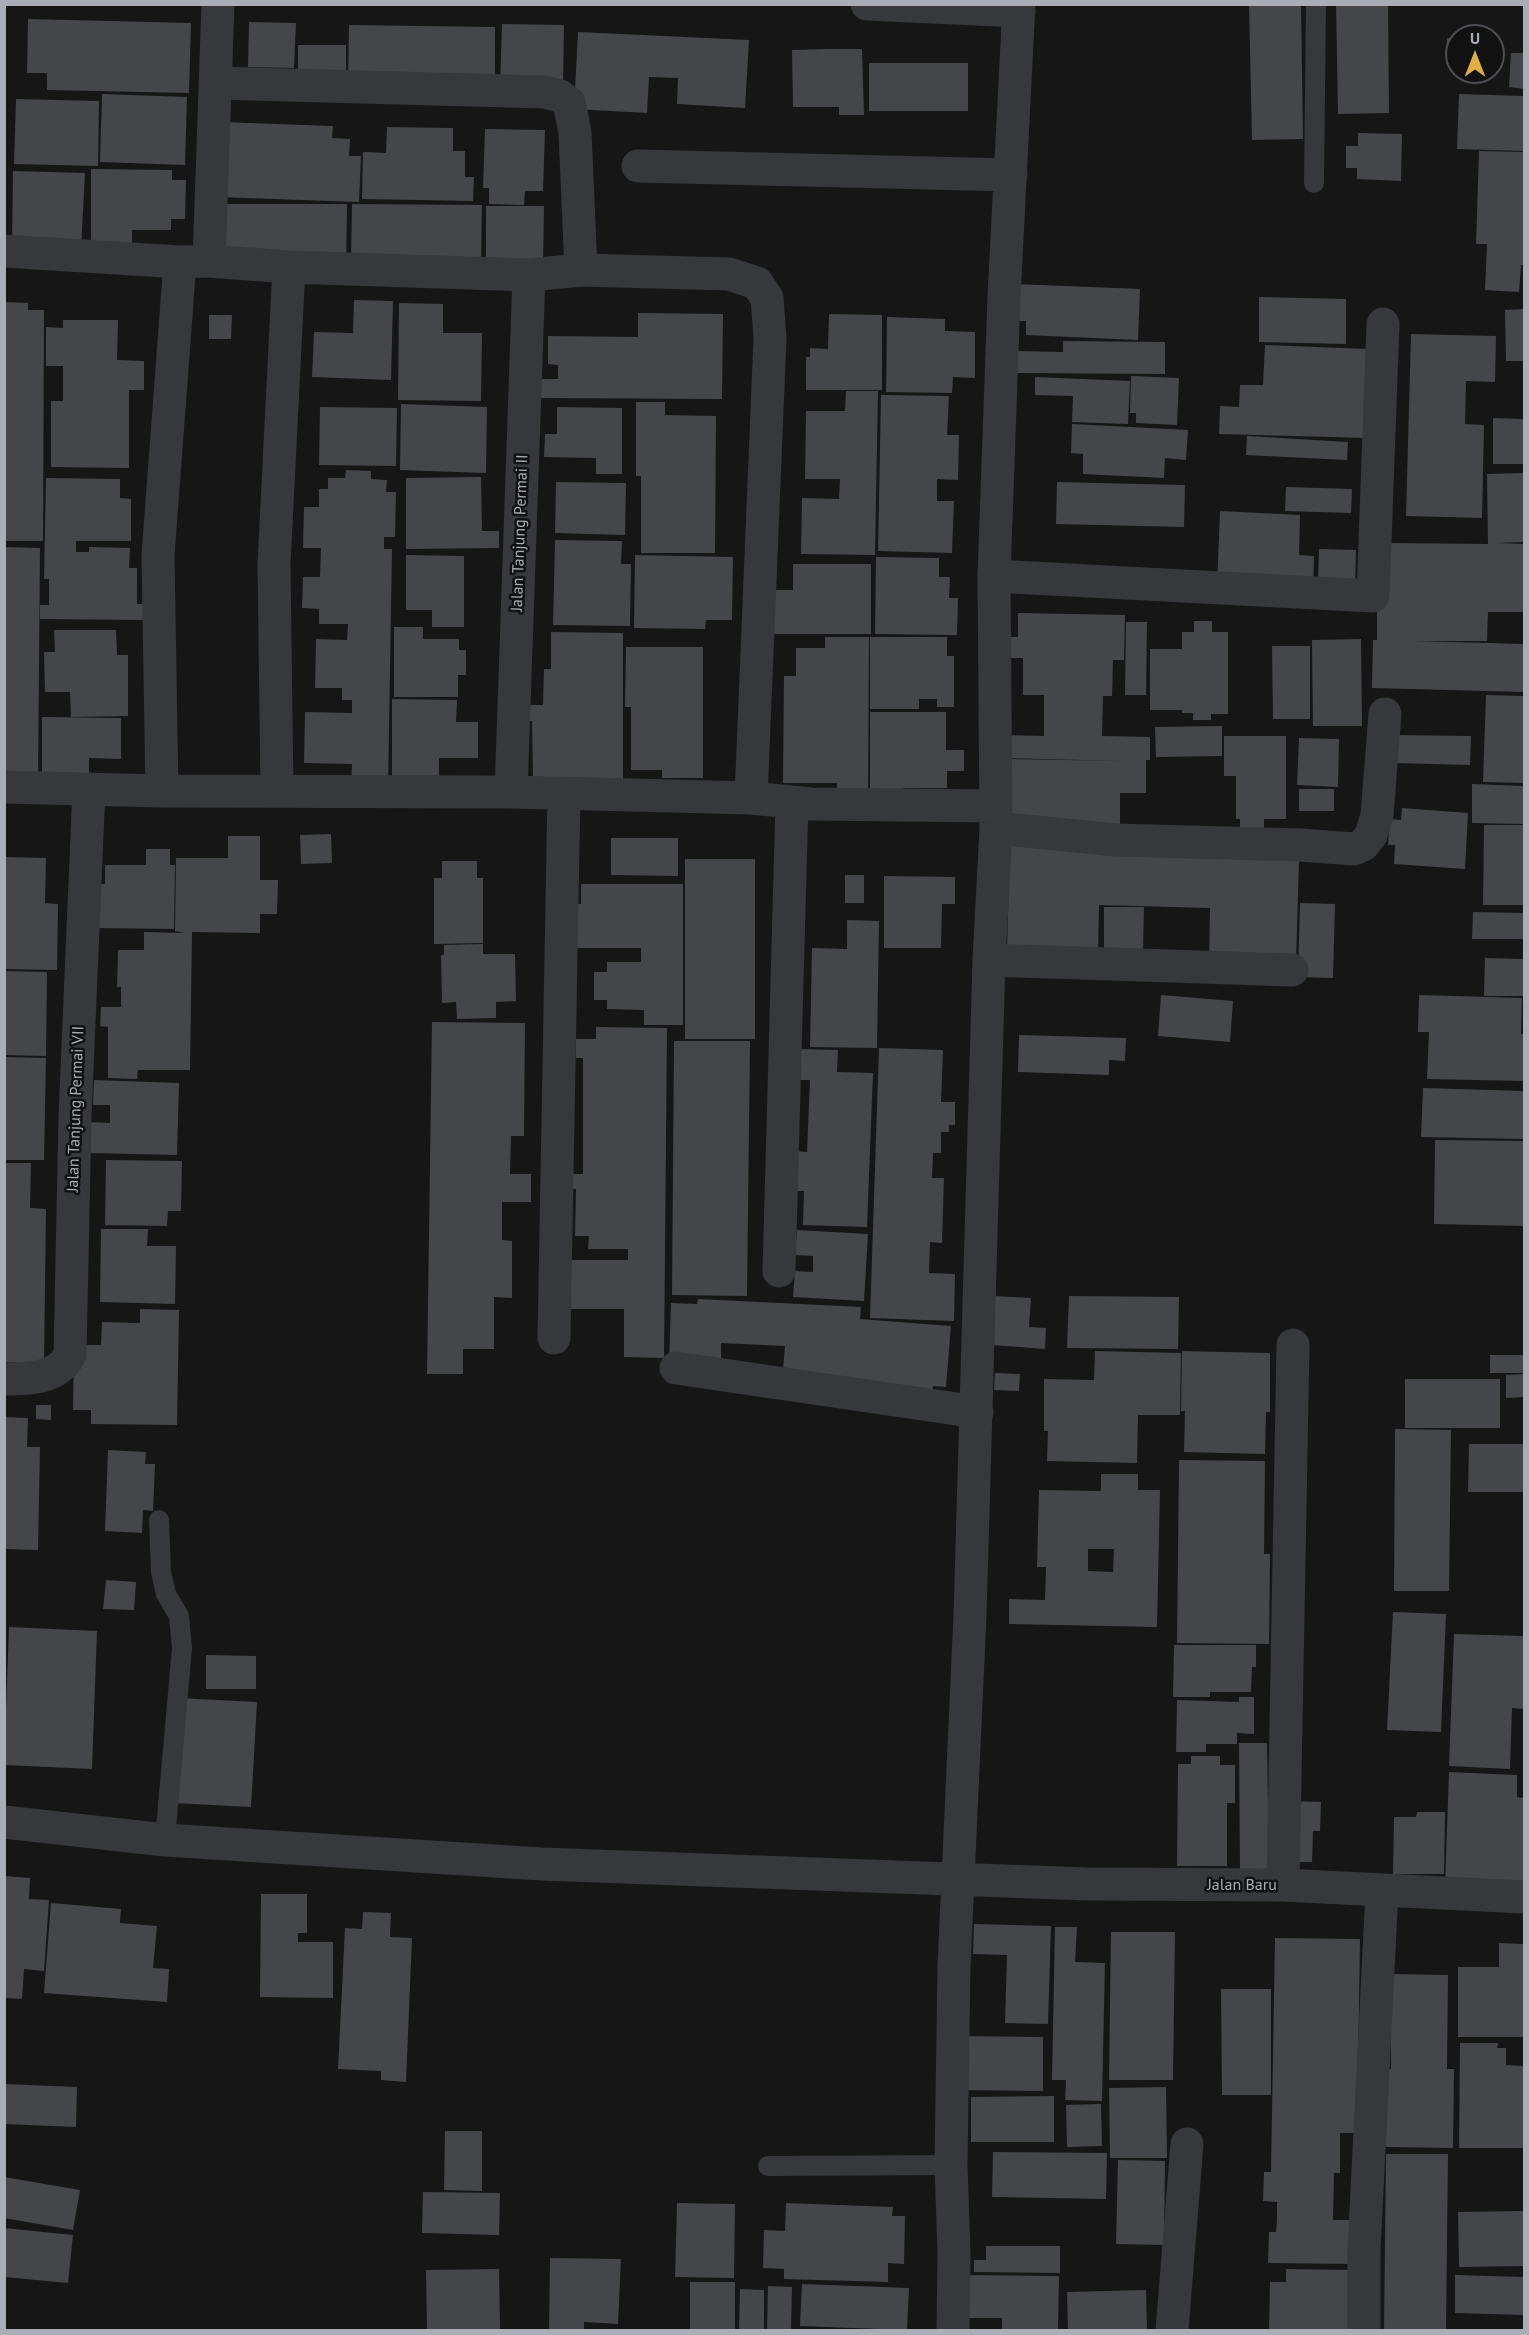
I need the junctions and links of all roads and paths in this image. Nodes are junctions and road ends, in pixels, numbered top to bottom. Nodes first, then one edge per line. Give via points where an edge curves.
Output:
1 (218, 4) edge
2 (867, 4) edge
3 (1316, 4) edge
4 (1019, 8) edge
5 (215, 83) junction
6 (638, 166) dead end
7 (1011, 175) junction
8 (1314, 183) dead end
9 (4, 251) edge
10 (195, 261) junction
11 (289, 267) junction
12 (581, 270) junction
13 (529, 275) junction
14 (1383, 324) dead end
15 (994, 576) junction
16 (1385, 714) dead end
17 (4, 787) edge
18 (89, 789) junction
19 (162, 790) junction
20 (277, 791) junction
21 (511, 792) junction
22 (564, 793) junction
23 (751, 798) junction
24 (792, 802) junction
25 (996, 817) junction
26 (989, 960) junction
27 (1292, 970) dead end
28 (778, 1271) dead end
29 (554, 1338) dead end
30 (1293, 1345) dead end
31 (676, 1368) dead end
32 (4, 1379) edge
33 (977, 1412) junction
34 (159, 1520) dead end
35 (4, 1822) edge
36 (165, 1840) junction
37 (959, 1880) junction
38 (1283, 1885) junction
39 (1382, 1891) junction
40 (1524, 1897) edge
41 (1187, 2144) dead end
42 (951, 2165) junction
43 (768, 2166) dead end
44 (953, 2331) edge
45 (1172, 2331) edge
46 (1364, 2331) edge

1 - 5 street
2 - 4 street
3 - 8 lane
4 - 7 street
5 - 10 street
5 - 12 street via 545,92 561,96 569,103 575,132
6 - 7 street
7 - 15 street
9 - 10 street
10 - 11 street
10 - 19 street via 158,555
11 - 13 street
11 - 20 street via 274,564
12 - 13 street
12 - 23 street via 729,274 757,283 767,298 770,338
13 - 21 street, Jalan Tanjung Permai II
14 - 15 street via 1373,596
15 - 25 street
16 - 25 street via 1377,815 1371,835 1353,849 1116,840
17 - 18 street
18 - 19 street
18 - 32 street, Jalan Tanjung Permai VII via 75,1116 70,1355 55,1372
19 - 20 street
20 - 21 street
21 - 22 street
22 - 23 street
22 - 29 street
23 - 24 street
24 - 25 street
24 - 28 street
25 - 26 street
26 - 27 street
26 - 33 street
30 - 38 street
31 - 33 street
33 - 37 street
34 - 36 lane via 161,1572 166,1594 179,1617 182,1648
35 - 36 street, Jalan Baru
36 - 37 street, Jalan Baru via 542,1864
37 - 38 street, Jalan Baru
37 - 42 street
38 - 39 street, Jalan Baru
39 - 40 street, Jalan Baru
39 - 46 street via 1364,2250
41 - 45 street
42 - 43 lane
42 - 44 street

